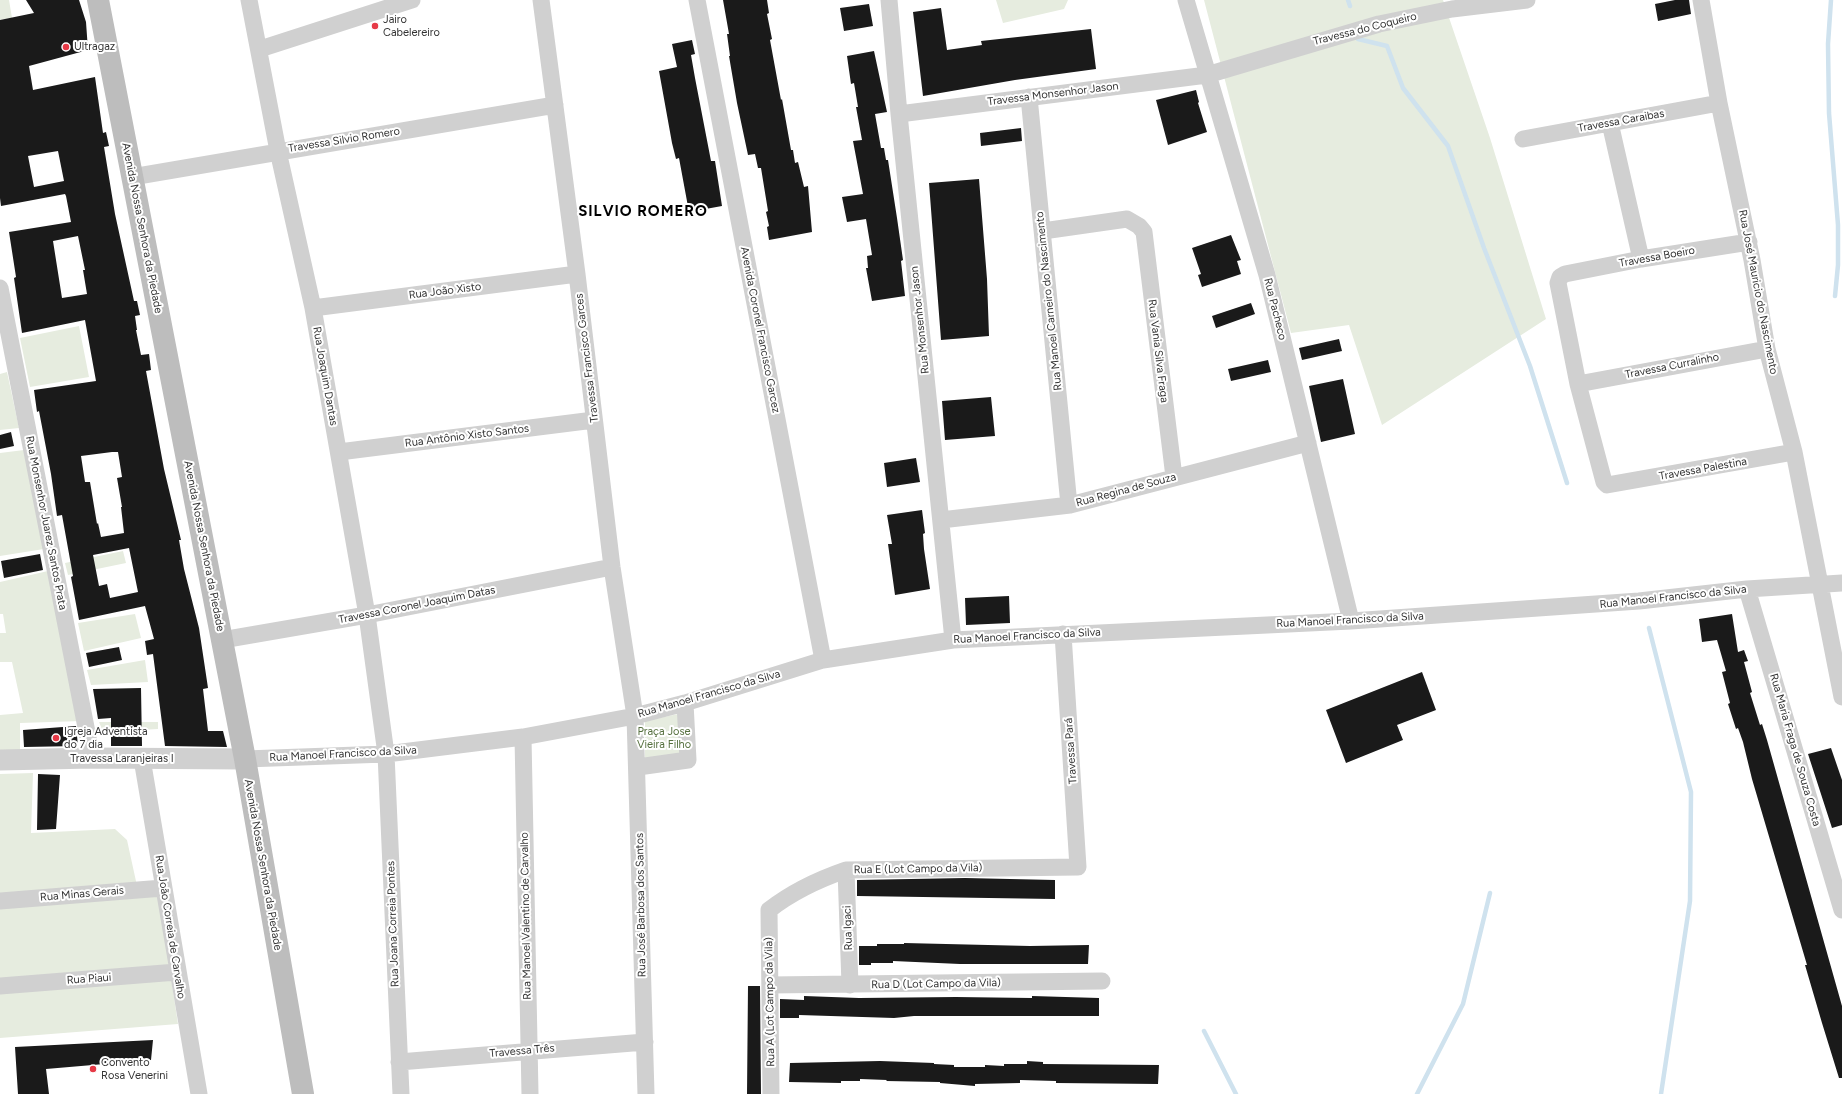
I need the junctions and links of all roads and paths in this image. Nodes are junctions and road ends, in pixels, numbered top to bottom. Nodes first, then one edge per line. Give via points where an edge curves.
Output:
1 (98, 0) edge
2 (249, 0) edge
3 (412, 0) edge
4 (541, 0) edge
5 (697, 0) edge
6 (889, 0) edge
7 (1186, 0) edge
8 (1527, 0) edge
9 (1701, 0) edge
10 (260, 48) junction
11 (1207, 75) junction
12 (1030, 97) junction
13 (1719, 103) junction
14 (556, 105) junction
15 (899, 114) junction
16 (1610, 123) junction
17 (1523, 139) dead end
18 (278, 151) junction
19 (132, 177) junction
20 (1042, 231) junction
21 (1749, 242) junction
22 (1641, 259) junction
23 (578, 274) junction
24 (0, 288) edge
25 (313, 308) junction
26 (1767, 348) junction
27 (1578, 384) junction
28 (594, 420) junction
29 (1308, 443) junction
30 (339, 452) junction
31 (1794, 452) junction
32 (1174, 477) junction
33 (1069, 505) junction
34 (941, 520) junction
35 (612, 567) junction
36 (1842, 583) edge
37 (1820, 584) junction
38 (1747, 589) junction
39 (367, 615) junction
40 (1351, 621) junction
41 (1063, 634) junction
42 (222, 640) junction
43 (953, 640) junction
44 (823, 660) junction
45 (1842, 697) edge
46 (685, 703) junction
47 (635, 716) junction
48 (523, 737) junction
49 (386, 754) junction
50 (92, 758) junction
51 (142, 759) junction
52 (0, 760) edge
53 (245, 760) junction
54 (638, 767) junction
55 (1078, 867) joint
56 (846, 870) junction
57 (163, 888) junction
58 (0, 901) edge
59 (768, 910) joint
60 (1842, 910) edge
61 (177, 972) junction
62 (1102, 981) dead end
63 (770, 985) junction
64 (850, 985) junction
65 (0, 986) edge
66 (645, 1042) junction
67 (529, 1050) junction
68 (399, 1062) junction
69 (198, 1094) edge
70 (303, 1094) edge
71 (401, 1094) edge
72 (530, 1094) edge
73 (646, 1094) edge
74 (771, 1094) edge

1 - 19 main road, Avenida Nossa Senhora da Piedade
2 - 10 street, Rua Joaquim Dantas
3 - 10 street
4 - 14 street, Travessa Francisco Garces
5 - 44 street, Avenida Coronel Francisco Garcez
6 - 15 street, Rua Monsenhor Jason
7 - 11 street, Rua Pacheco
8 - 11 street, Travessa do Coqueiro via 1452,9 1379,24
9 - 13 street, Rua José Mauricio do Nascimento
10 - 18 street, Rua Joaquim Dantas
11 - 12 street, Travessa Monsenhor Jason
11 - 29 street, Rua Pacheco via 1267,276
12 - 15 street, Travessa Monsenhor Jason
12 - 20 street, Rua Manoel Carneiro do Nascimento
13 - 16 street, Travessa Caraibas
13 - 21 street, Rua José Mauricio do Nascimento
14 - 18 street, Travessa Silvio Romero
14 - 23 street, Travessa Francisco Garces
15 - 34 street, Rua Monsenhor Jason
16 - 17 street, Travessa Caraibas
16 - 22 street
18 - 19 street, Travessa Silvio Romero
18 - 25 street, Rua Joaquim Dantas
19 - 42 main road, Avenida Nossa Senhora da Piedade
20 - 32 street, Rua Vania Silva Fraga via 1127,219 1144,232
20 - 33 street, Rua Manoel Carneiro do Nascimento
21 - 22 street, Travessa Boeiro
21 - 26 street, Rua José Mauricio do Nascimento
22 - 27 street, Travessa Boeiro via 1560,277 1558,283
23 - 25 street, Rua João Xisto
23 - 28 street, Travessa Francisco Garces
24 - 50 street, Rua Monsenhor Juarez Santos Prata
25 - 30 street, Rua Joaquim Dantas
26 - 27 street, Travessa Curralinho
26 - 31 street, Rua José Mauricio do Nascimento
27 - 31 street, Travessa Palestina via 1604,482 1612,485
28 - 30 street, Rua Antônio Xisto Santos
28 - 35 street, Travessa Francisco Garces
29 - 32 street, Rua Regina de Souza
29 - 40 street, Rua Pacheco
30 - 39 street, Rua Joaquim Dantas
31 - 37 street, Rua José Mauricio do Nascimento
32 - 33 street, Rua Regina de Souza
33 - 34 street, Rua Regina de Souza
34 - 43 street, Rua Monsenhor Jason
35 - 39 street, Travessa Coronel Joaquim Datas
35 - 47 street, Travessa Francisco Garces
36 - 37 street, Rua Manoel Francisco da Silva
37 - 38 street, Rua Manoel Francisco da Silva
37 - 45 street, Rua José Mauricio do Nascimento
38 - 40 street, Rua Manoel Francisco da Silva via 1639,601
38 - 60 street, Rua Maria Fraga de Souza Costa
39 - 42 street, Travessa Coronel Joaquim Datas
39 - 49 street, Rua Joaquim Dantas
40 - 41 street, Rua Manoel Francisco da Silva
41 - 43 street, Rua Manoel Francisco da Silva
41 - 55 street, Travessa Pará
42 - 53 main road, Avenida Nossa Senhora da Piedade
43 - 44 street, Rua Manoel Francisco da Silva
44 - 46 street, Rua Manoel Francisco da Silva
46 - 47 street, Rua Manoel Francisco da Silva
46 - 54 street via 688,760
47 - 48 street, Rua Manoel Francisco da Silva
47 - 54 street, Rua José Barbosa dos Santos
48 - 49 street, Rua Manoel Francisco da Silva
48 - 67 street, Rua Manoel Valentino de Carvalho
49 - 53 street, Rua Manoel Francisco da Silva
49 - 68 street, Rua Joana Correia Pontes
50 - 51 street, Travessa Laranjeiras I
50 - 52 street, Travessa Laranjeiras I
51 - 53 street, Travessa Laranjeiras I
51 - 57 street, Rua João Correia de Carvalho
53 - 70 main road, Avenida Nossa Senhora da Piedade
54 - 66 street, Rua José Barbosa dos Santos
55 - 56 street, Rua E (Lot Campo da Vila)
56 - 59 street, Rua E (Lot Campo da Vila) via 815,881
56 - 64 street, Rua Igaci
57 - 58 street, Rua Minas Gerais
57 - 61 street, Rua João Correia de Carvalho
59 - 63 street, Rua A (Lot Campo da Vila)
61 - 65 street, Rua Piaui
61 - 69 street, Rua João Correia de Carvalho
62 - 64 street, Rua D (Lot Campo da Vila)
63 - 64 street, Rua D (Lot Campo da Vila)
63 - 74 street, Rua A (Lot Campo da Vila)
66 - 67 street, Travessa Três
66 - 73 street, Rua José Barbosa dos Santos
67 - 68 street, Travessa Três
67 - 72 street, Rua Manoel Valentino de Carvalho
68 - 71 street, Rua Joana Correia Pontes

